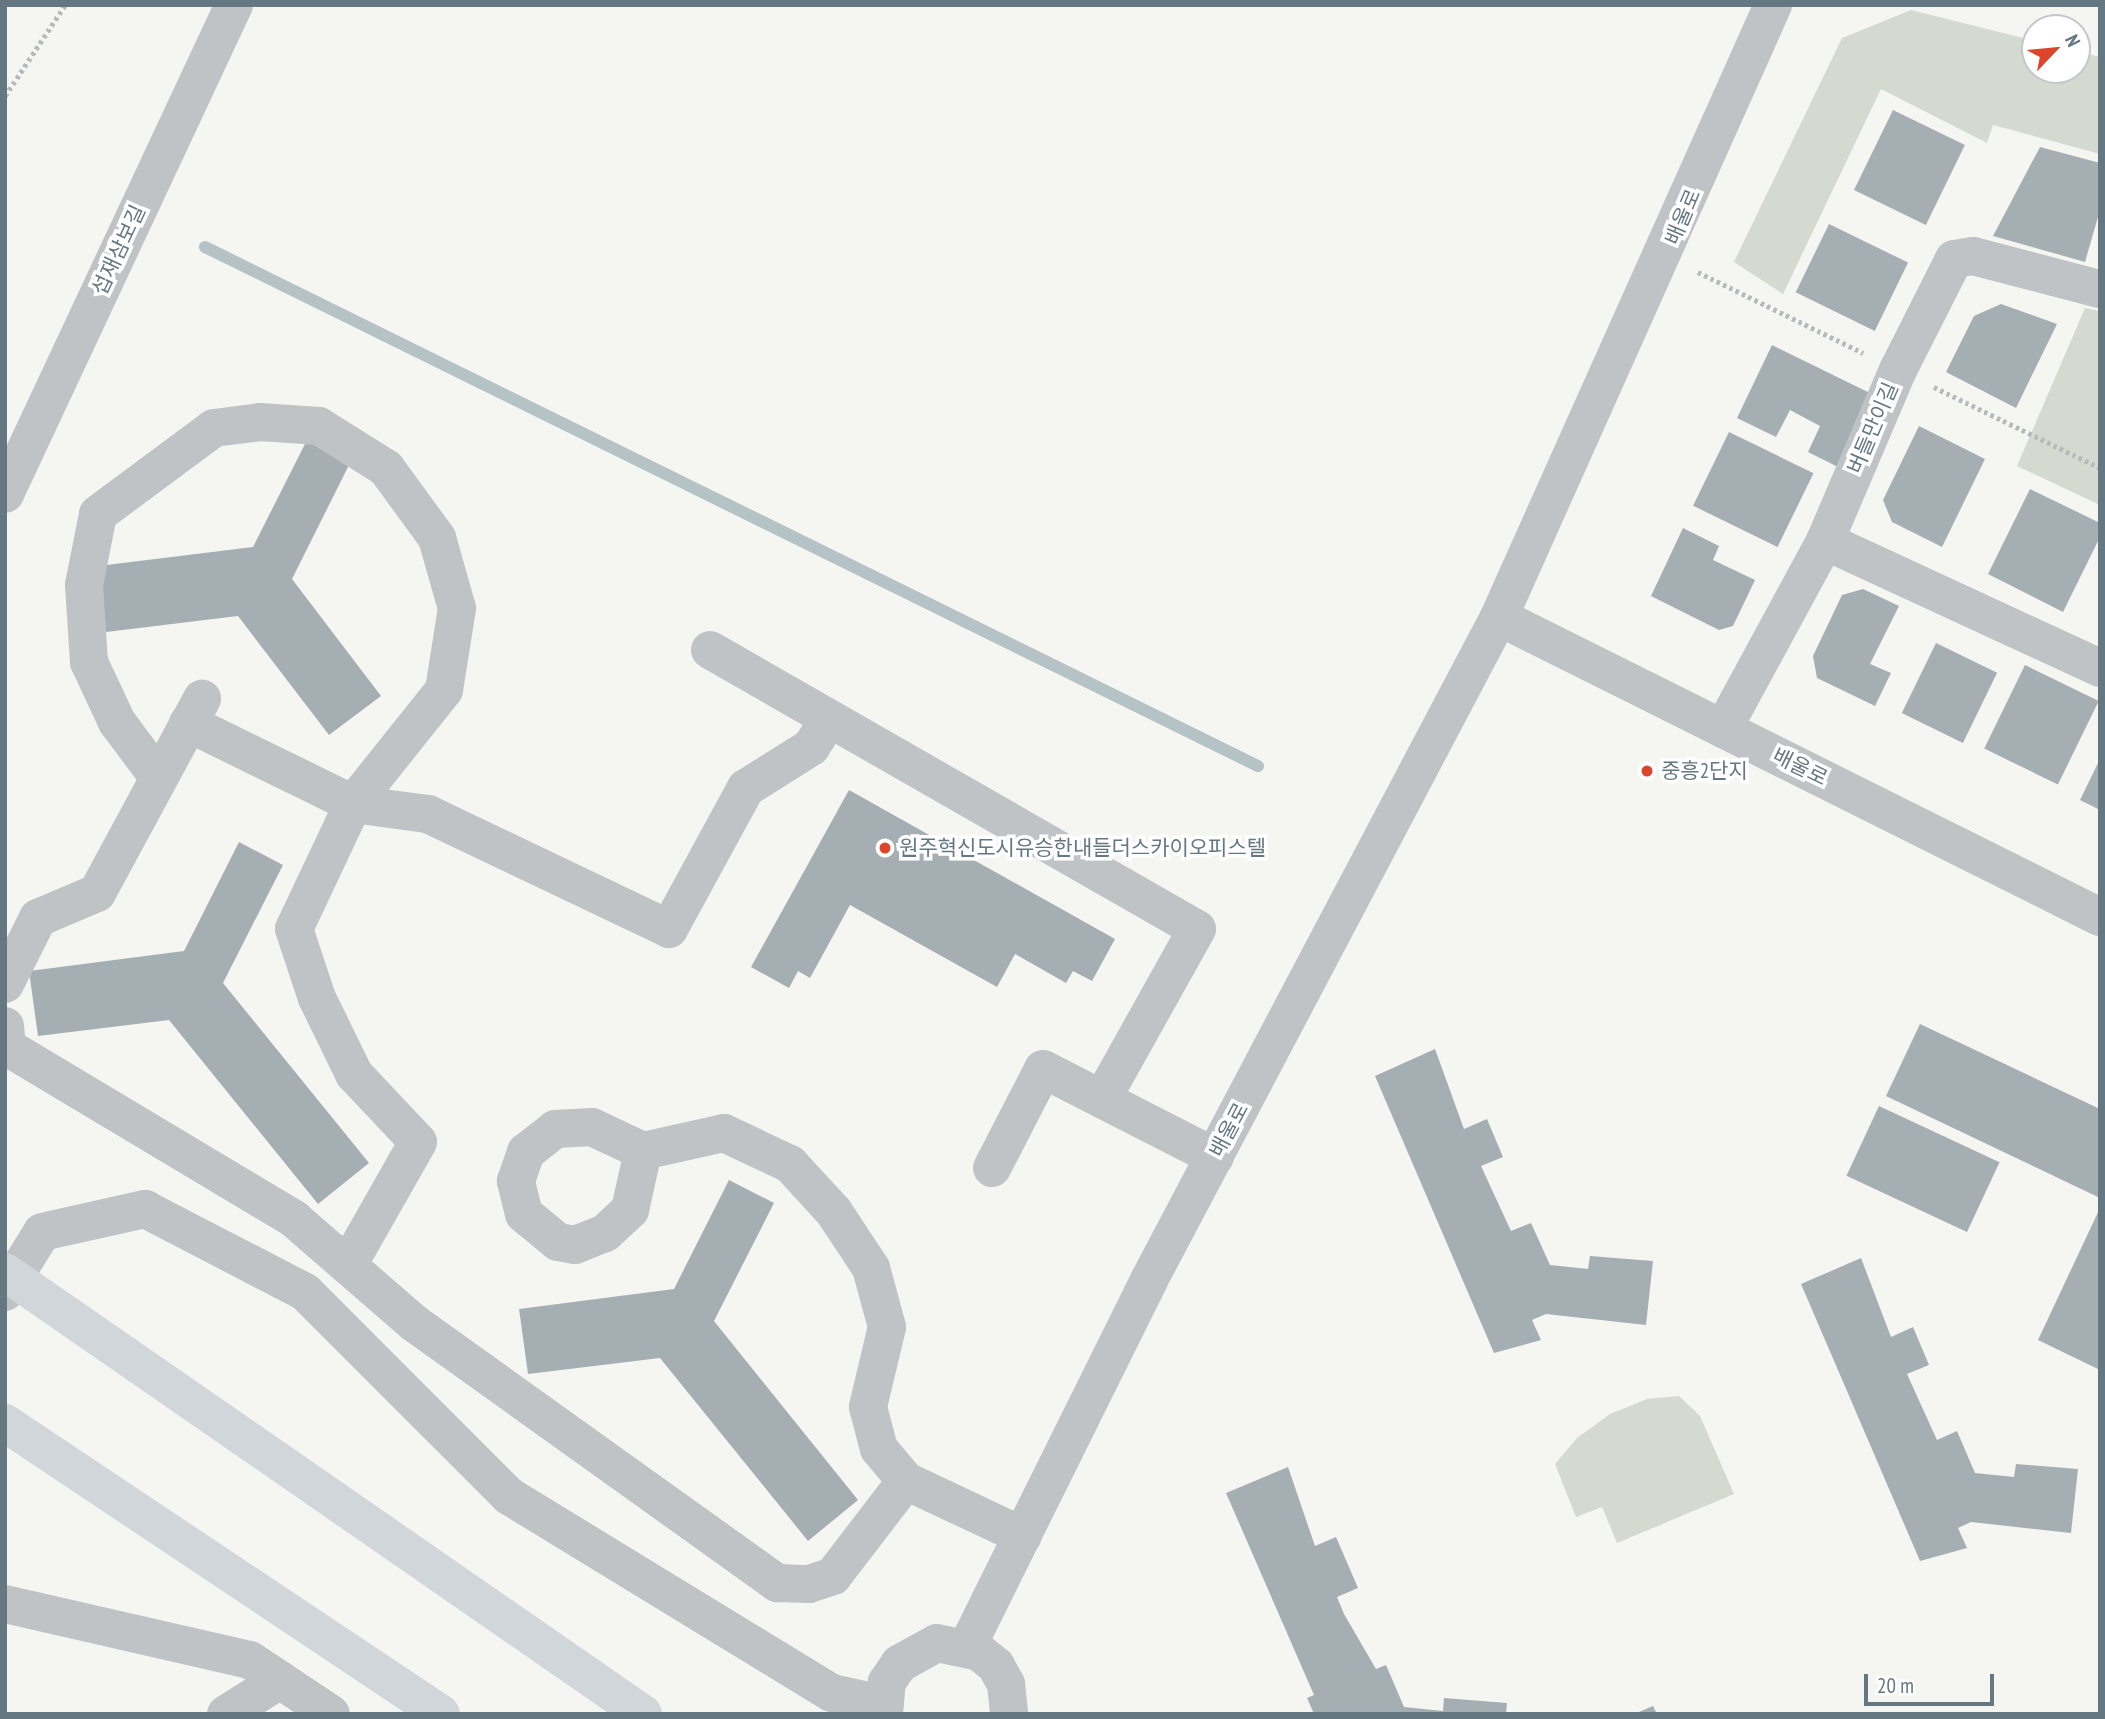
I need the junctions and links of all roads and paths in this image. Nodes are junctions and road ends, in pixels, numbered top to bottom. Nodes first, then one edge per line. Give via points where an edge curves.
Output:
1 (65, 5) edge
2 (234, 5) edge
3 (1773, 5) edge
4 (5, 96) edge
5 (1666, 256) junction
6 (2100, 289) edge
7 (1898, 370) junction
8 (2100, 468) edge
9 (5, 494) edge
10 (1825, 541) junction
11 (1499, 617) junction
12 (710, 650) dead end
13 (2100, 668) edge
14 (829, 719) junction
15 (1723, 729) junction
16 (158, 778) junction
17 (353, 804) junction
18 (2100, 917) edge
19 (5, 984) edge
20 (5, 1026) edge
21 (1101, 1099) junction
22 (643, 1151) dead end
23 (1215, 1157) junction
24 (992, 1168) dead end
25 (348, 1265) junction
26 (5, 1272) edge
27 (5, 1293) edge
28 (5, 1423) edge
29 (906, 1481) junction
30 (1023, 1536) junction
31 (5, 1604) edge
32 (967, 1647) junction
33 (280, 1680) junction
34 (884, 1709) edge
35 (642, 1713) edge
36 (226, 1714) edge
37 (331, 1714) edge
38 (441, 1714) edge
39 (1009, 1714) edge

1 - 4 path
2 - 9 street, 섭재삼보길
3 - 5 street, 배울로
5 - 7 path
5 - 11 street, 배울로
6 - 7 street, 버들만이길 via 1973,256 1954,259
7 - 8 path
7 - 10 street, 버들만이길
10 - 13 street
10 - 15 street, 버들만이길
11 - 15 street, 배울로
11 - 23 street, 배울로
12 - 14 street
14 - 17 street via 811,747 746,788 669,929 428,814
14 - 21 street via 1197,929
15 - 18 street, 배울로
16 - 17 street via 195,711
16 - 17 street via 117,722 89,662 84,585 98,514 214,428 260,422 319,426 386,468 437,538 457,608 444,690
16 - 19 street via 97,893 38,918
17 - 25 street via 294,929 317,999 354,1074 418,1142
20 - 25 street via 8,1047 294,1219
21 - 23 street
21 - 24 street via 1042,1069
22 - 29 street via 724,1133 790,1164 834,1212 871,1268 887,1327 868,1407 879,1449
23 - 30 street, 배울로
25 - 29 street via 414,1323 777,1583 809,1584 833,1576
26 - 35 highway
27 - 34 street via 42,1233 145,1209 304,1292 509,1496 832,1693
28 - 38 highway
29 - 30 street
30 - 32 street, 배울로
31 - 33 street via 250,1660
32 - 34 street via 937,1643 916,1650 887,1682
32 - 39 street via 996,1666 1006,1684
33 - 36 street
33 - 37 street

